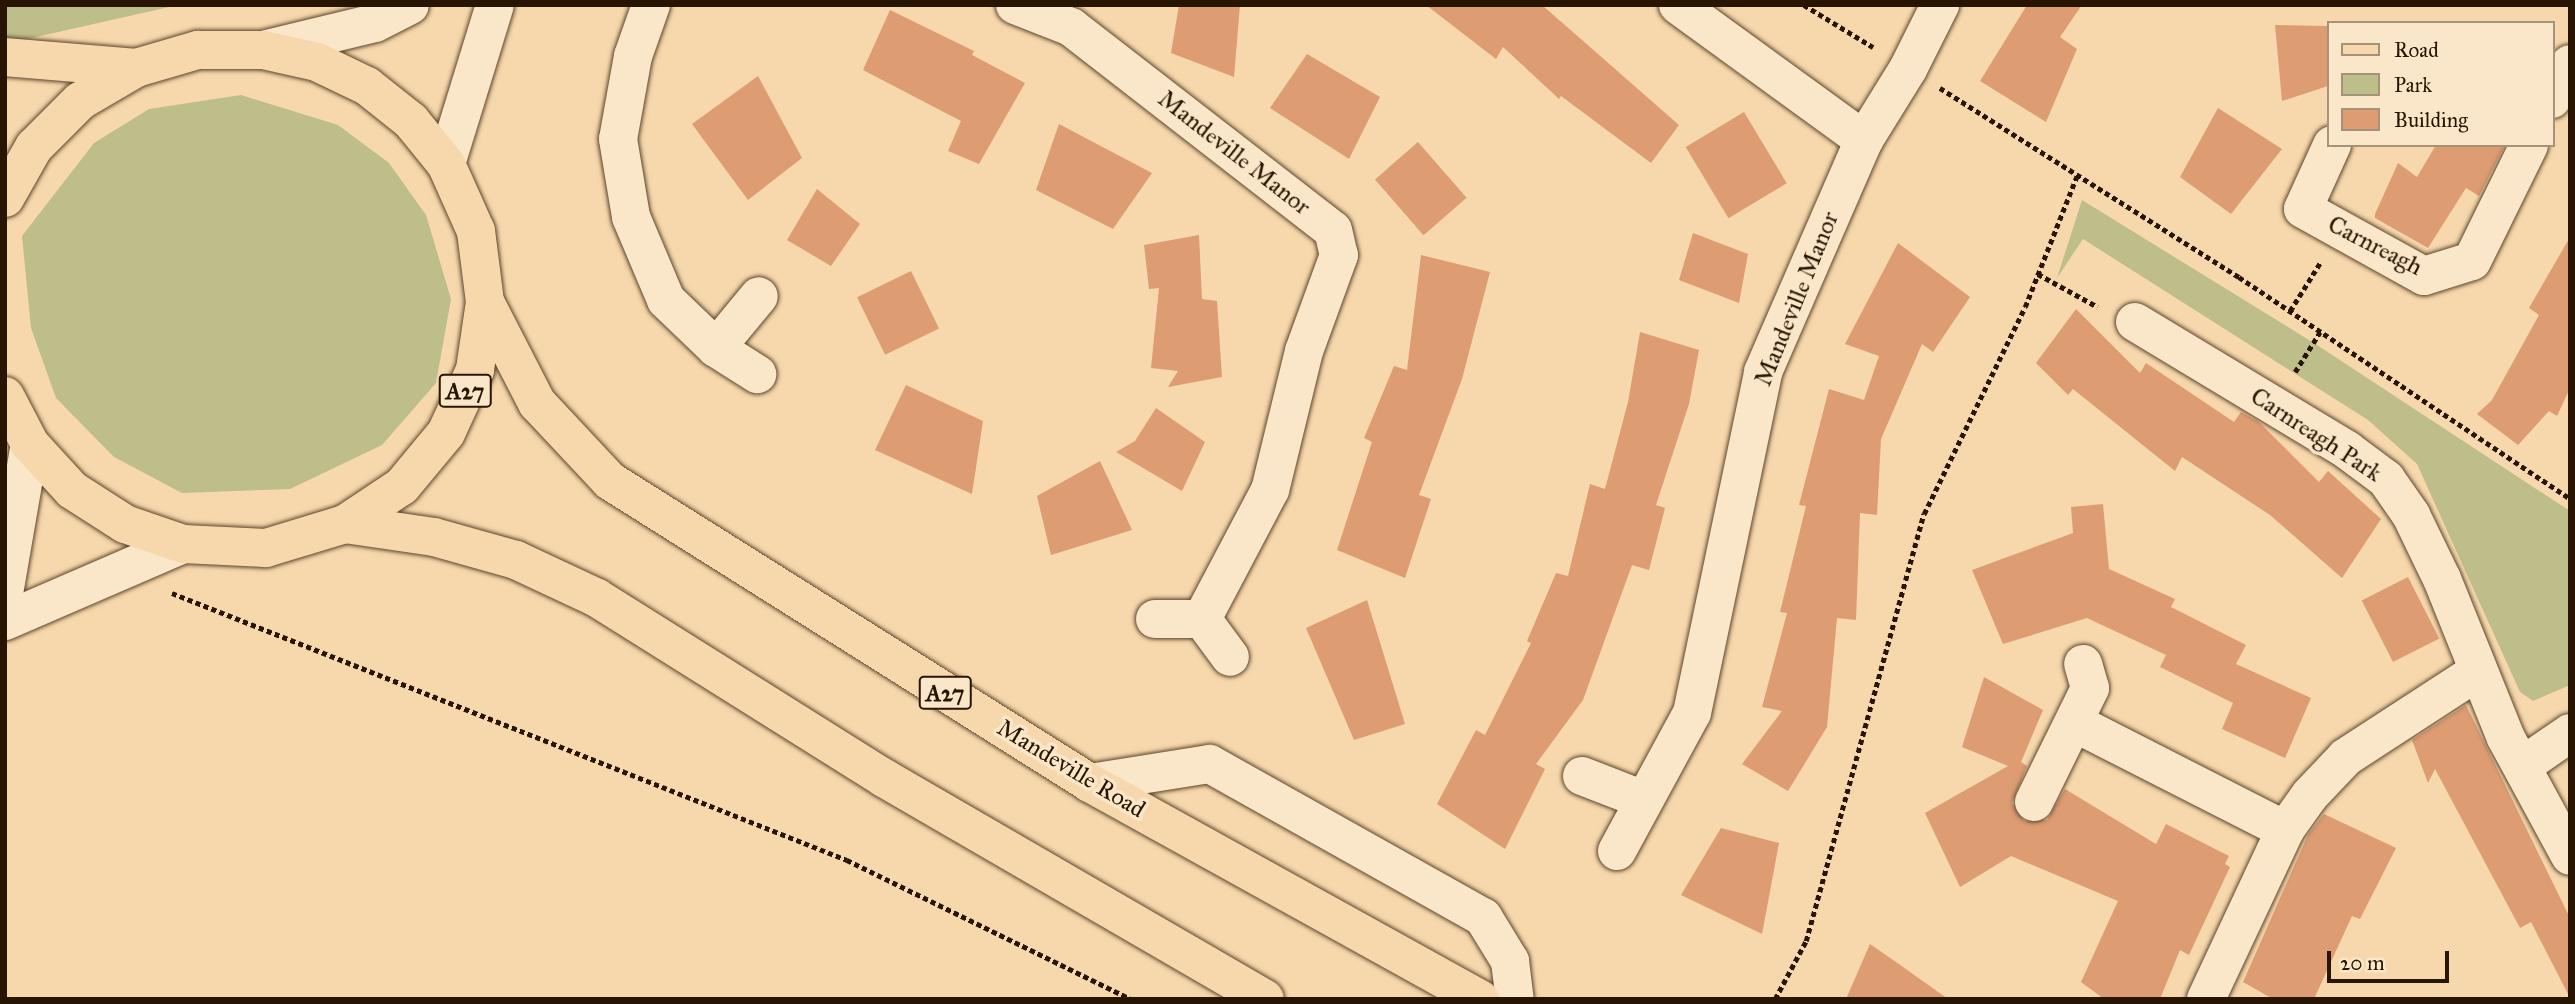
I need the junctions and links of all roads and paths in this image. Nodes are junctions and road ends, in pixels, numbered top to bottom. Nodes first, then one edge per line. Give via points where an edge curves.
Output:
1 (410, 5) edge
2 (495, 5) edge
3 (651, 5) edge
4 (1015, 5) edge
5 (1678, 5) edge
6 (1804, 5) edge
7 (1940, 5) edge
8 (1077, 16) edge
9 (263, 50) junction
10 (5, 57) edge
11 (2570, 64) edge
12 (136, 68) junction
13 (1908, 69) junction
14 (2554, 95) edge
15 (1864, 140) junction
16 (2331, 147) edge
17 (2528, 147) edge
18 (446, 164) junction
19 (2078, 173) junction
20 (5, 198) edge
21 (2341, 230) junction
22 (2038, 274) junction
23 (759, 296) dead end
24 (485, 302) junction
25 (2290, 312) junction
26 (2135, 322) joint
27 (2320, 332) junction
28 (716, 348) junction
29 (757, 374) dead end
30 (5, 397) edge
31 (2274, 406) junction
32 (30, 444) junction
33 (2570, 499) edge
34 (345, 524) junction
35 (183, 544) junction
36 (121, 572) junction
37 (5, 589) edge
38 (1155, 619) dead end
39 (1202, 619) junction
40 (5, 621) edge
41 (1230, 657) dead end
42 (2083, 664) dead end
43 (2477, 672) junction
44 (2075, 723) junction
45 (2570, 733) edge
46 (2522, 766) junction
47 (1582, 776) dead end
48 (1090, 783) junction
49 (1644, 800) junction
50 (2034, 802) dead end
51 (2285, 830) junction
52 (1617, 851) dead end
53 (2570, 856) edge
54 (1131, 999) edge
55 (1265, 999) edge
56 (1480, 999) edge
57 (1515, 999) edge
58 (1775, 999) edge
59 (2206, 999) edge

1 - 9 street via 374,23
2 - 18 street
3 - 28 street via 633,56 618,139 631,217 666,300
4 - 8 street, Mandeville Manor
5 - 15 street
6 - 13 path
7 - 13 street
8 - 39 street, Mandeville Manor via 1333,230 1339,255 1304,351 1270,490
9 - 12 main road, A27 via 198,50
9 - 18 main road, A27 via 317,62 367,86 411,121
10 - 12 main road, A27
11 - 14 street
12 - 20 main road, A27 via 80,101 34,147
13 - 15 street
13 - 19 path
15 - 49 street, Mandeville Manor via 1763,372 1692,713
16 - 21 street, Carnreagh via 2303,209
17 - 21 street, Carnreagh via 2472,261 2424,276
18 - 24 main road, A27 via 476,230
19 - 22 path
19 - 25 path
21 - 25 path
22 - 26 path via 2086,302
22 - 58 path via 1924,514 1806,940
23 - 28 street
24 - 34 main road, A27 via 475,370 446,433 402,486
24 - 48 main road, Mandeville Road / A27 via 537,403 610,481
25 - 27 path
26 - 31 street, Carnreagh Park
27 - 31 path
27 - 33 path
28 - 29 street
30 - 32 main road, A27
31 - 43 street, Carnreagh Park via 2386,479 2411,515 2442,579
32 - 35 main road, A27 via 72,490 113,517
32 - 37 street
34 - 35 main road, A27 via 266,548
34 - 55 main road, A27 via 434,537 516,561 597,598 884,778
35 - 36 street
36 - 40 street
36 - 54 path via 847,860
38 - 39 street
39 - 41 street
42 - 44 street via 2090,688
43 - 46 street, Carnreagh Park
43 - 51 street via 2346,757
44 - 50 street
44 - 51 street
45 - 46 street
46 - 53 street, Carnreagh Park
47 - 49 street
48 - 56 main road, Mandeville Road / A27
48 - 57 street via 1210,764 1483,917 1510,961
49 - 52 street, Mandeville Manor
51 - 59 street

